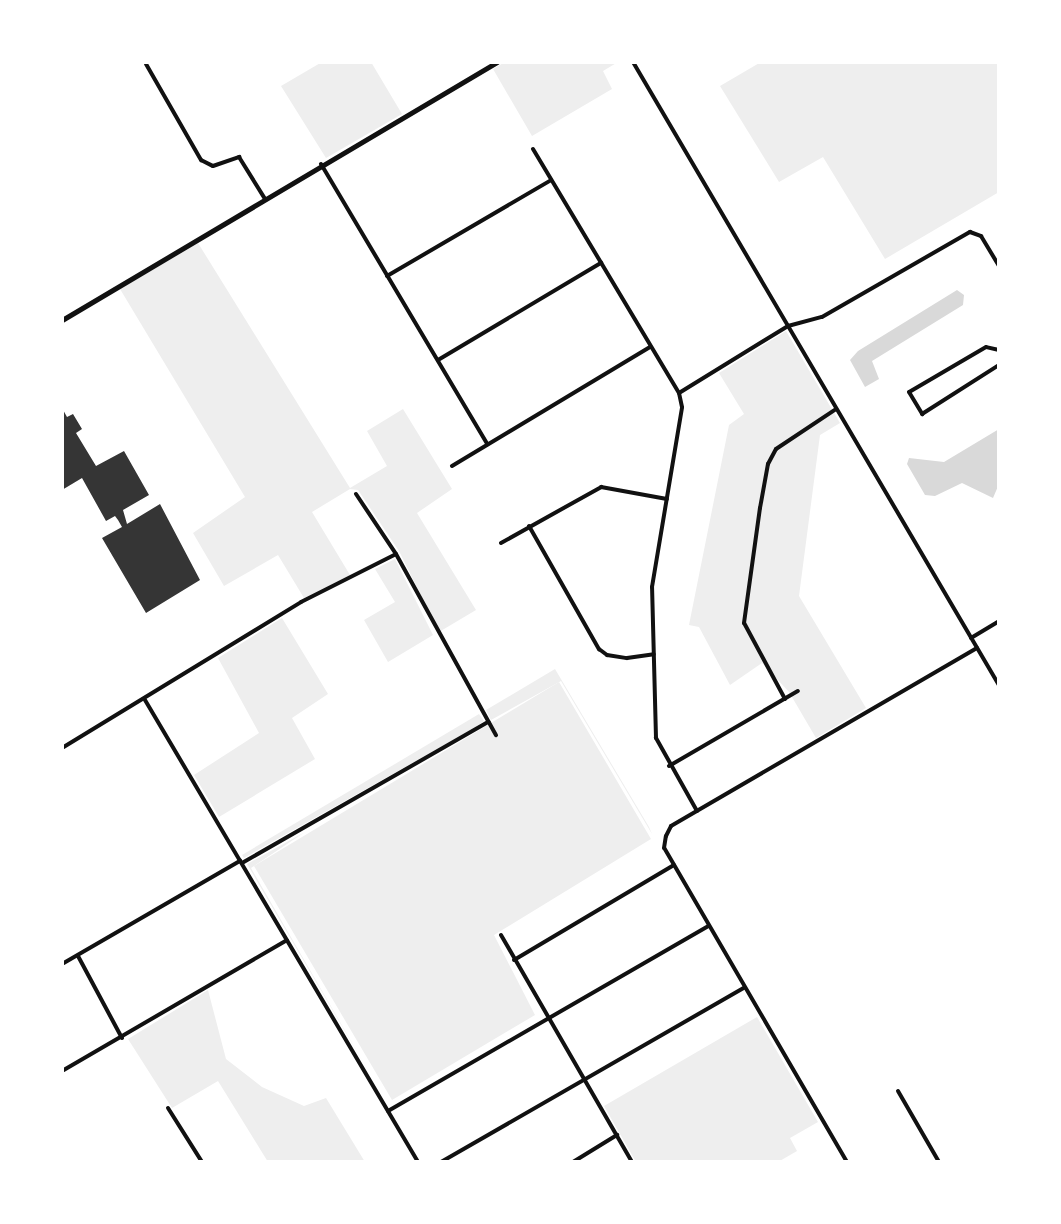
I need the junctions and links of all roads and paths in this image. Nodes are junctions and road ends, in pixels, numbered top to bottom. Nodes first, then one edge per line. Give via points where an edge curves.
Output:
1 (497, 62) edge
2 (633, 62) edge
3 (146, 64) dead end
4 (533, 149) dead end
5 (321, 164) junction
6 (551, 180) junction
7 (265, 199) junction
8 (601, 263) junction
9 (999, 266) edge
10 (387, 276) junction
11 (62, 320) edge
12 (788, 326) junction
13 (650, 347) junction
14 (999, 350) edge
15 (438, 360) junction
16 (999, 365) edge
17 (679, 393) junction
18 (836, 409) junction
19 (487, 444) junction
20 (452, 466) dead end
21 (356, 494) dead end
22 (667, 499) junction
23 (529, 526) junction
24 (501, 543) dead end
25 (396, 554) junction
26 (999, 621) edge
27 (971, 638) junction
28 (977, 648) junction
29 (654, 654) junction
30 (999, 685) edge
31 (798, 691) dead end
32 (785, 699) junction
33 (145, 700) junction
34 (488, 722) junction
35 (496, 735) dead end
36 (62, 748) edge
37 (669, 766) junction
38 (697, 811) junction
39 (241, 861) junction
40 (674, 865) junction
41 (709, 926) junction
42 (501, 935) dead end
43 (287, 940) junction
44 (77, 955) junction
45 (514, 960) junction
46 (62, 964) edge
47 (744, 987) junction
48 (548, 1021) junction
49 (122, 1038) junction
50 (62, 1071) edge
51 (584, 1078) junction
52 (898, 1091) dead end
53 (168, 1108) dead end
54 (388, 1111) junction
55 (617, 1135) junction
56 (202, 1162) edge
57 (418, 1162) edge
58 (441, 1162) edge
59 (573, 1162) edge
60 (632, 1162) edge
61 (847, 1162) edge
62 (939, 1162) edge

1 - 5 street
2 - 12 street
3 - 7 street via 201,160 213,166 239,157
4 - 6 street
5 - 7 street
5 - 10 street
6 - 8 street
6 - 10 street
7 - 11 street
8 - 13 street
8 - 15 street
9 - 12 street via 981,236 970,232 822,317
10 - 15 street
12 - 17 street
12 - 18 street
13 - 17 street
13 - 19 street
14 - 16 street via 986,347 909,392 922,414
15 - 19 street
17 - 22 street via 682,407
18 - 27 street
18 - 32 street via 776,449 760,508 742,613 749,637
19 - 20 street
21 - 25 street
22 - 23 street via 601,487
22 - 29 street via 652,587
23 - 24 street
23 - 29 street via 607,655
25 - 33 street via 301,602
25 - 34 street
26 - 27 street
27 - 28 street
28 - 30 street
28 - 38 street
29 - 37 street via 656,738
31 - 32 street
32 - 37 street
33 - 36 street
33 - 39 street
34 - 35 street
34 - 39 street
37 - 38 street
38 - 40 street via 666,836 664,848
39 - 43 street
39 - 44 street
40 - 41 street
40 - 45 street
41 - 47 street
41 - 48 street
42 - 45 street
43 - 49 street
43 - 54 street
44 - 46 street
44 - 49 street
45 - 48 street
47 - 51 street
47 - 61 street
48 - 51 street
48 - 54 street
49 - 50 street
51 - 55 street
51 - 58 street
52 - 62 street
53 - 56 street
54 - 57 street
55 - 59 street
55 - 60 street

